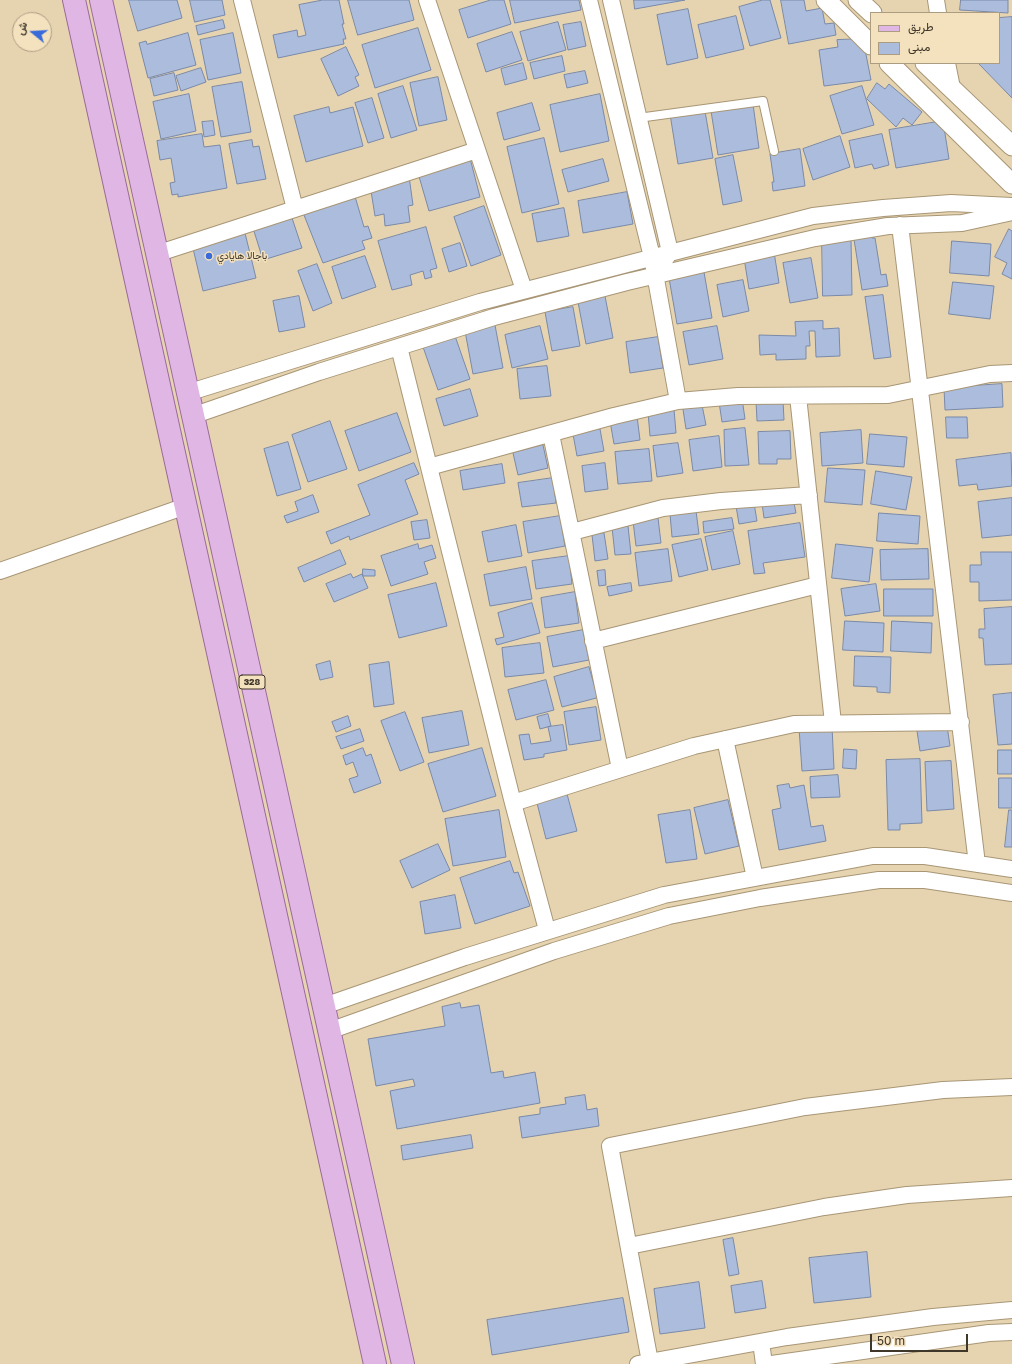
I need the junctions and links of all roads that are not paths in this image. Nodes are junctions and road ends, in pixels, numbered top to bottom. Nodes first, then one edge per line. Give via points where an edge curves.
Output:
1 (74, 0) edge
2 (101, 0) edge
3 (242, 0) edge
4 (427, 0) edge
5 (589, 0) edge
6 (611, 0) edge
7 (826, 0) edge
8 (858, 0) edge
9 (936, 0) edge
10 (871, 12) edge
11 (938, 12) edge
12 (870, 44) edge
13 (890, 64) edge
14 (926, 64) edge
15 (947, 64) edge
16 (952, 88) junction
17 (638, 118) junction
18 (1012, 146) edge
19 (477, 150) junction
20 (774, 151) dead end
21 (1012, 184) edge
22 (1012, 206) edge
23 (295, 209) junction
24 (1012, 212) edge
25 (900, 226) junction
26 (670, 252) junction
27 (156, 254) junction
28 (652, 257) junction
29 (654, 275) junction
30 (524, 290) junction
31 (399, 347) junction
32 (1012, 373) edge
33 (920, 388) junction
34 (187, 393) junction
35 (798, 396) junction
36 (678, 401) junction
37 (192, 416) junction
38 (551, 434) junction
39 (430, 467) junction
40 (809, 495) junction
41 (186, 506) junction
42 (572, 532) junction
43 (0, 571) edge
44 (818, 585) junction
45 (593, 641) junction
46 (961, 722) junction
47 (833, 723) junction
48 (725, 739) junction
49 (620, 770) junction
50 (513, 803) junction
51 (977, 864) junction
52 (1012, 869) edge
53 (755, 878) junction
54 (1012, 893) edge
55 (547, 930) junction
56 (324, 1006) junction
57 (330, 1031) junction
58 (1012, 1086) edge
59 (1012, 1188) edge
60 (629, 1246) junction
61 (1012, 1310) edge
62 (1012, 1332) edge
63 (787, 1338) junction
64 (761, 1342) junction
65 (790, 1362) edge
66 (644, 1363) edge
67 (375, 1364) edge
68 (403, 1364) edge
69 (764, 1364) edge
70 (772, 1364) edge

1 - 41 main road
2 - 27 main road, 328
3 - 23 street
4 - 19 street
5 - 28 street
6 - 17 street
7 - 12 street
8 - 10 street
9 - 11 street
13 - 21 street
14 - 16 street
15 - 16 street
16 - 18 street
17 - 20 lane via 763,101
17 - 26 street
19 - 23 street
19 - 30 street
22 - 26 street via 951,203 813,216
23 - 27 street
24 - 25 street via 962,223
25 - 29 street via 815,238
25 - 33 street
26 - 28 street
26 - 29 street
27 - 34 main road, 328
28 - 29 street
28 - 30 street
29 - 31 street via 494,317
29 - 36 street
30 - 34 street
31 - 37 street
31 - 39 street
32 - 33 street via 990,374
33 - 35 street via 888,395
33 - 46 street
34 - 37 main road, 328
35 - 36 street via 738,396
35 - 40 street
36 - 38 street
37 - 56 main road, 328
38 - 39 street
38 - 42 street
39 - 50 street
40 - 42 street via 663,508
40 - 44 street
41 - 43 street
41 - 67 main road
42 - 45 street
44 - 45 street
44 - 47 street
45 - 49 street
46 - 47 street
46 - 51 street
47 - 48 street via 794,724
48 - 49 street via 694,746
48 - 53 street
49 - 50 street
50 - 55 street
51 - 52 street
51 - 53 street via 925,856 873,856
53 - 55 street via 664,895
54 - 57 street via 925,880 879,880 760,898 670,916 554,951
55 - 56 street
56 - 57 main road, 328
57 - 68 main road, 328
58 - 60 street via 943,1090 805,1107 610,1146
59 - 60 street via 907,1195 824,1207
60 - 66 street
61 - 63 street via 933,1317
62 - 65 street via 989,1333
63 - 64 street
63 - 65 street
64 - 66 street
64 - 69 street
65 - 70 street

